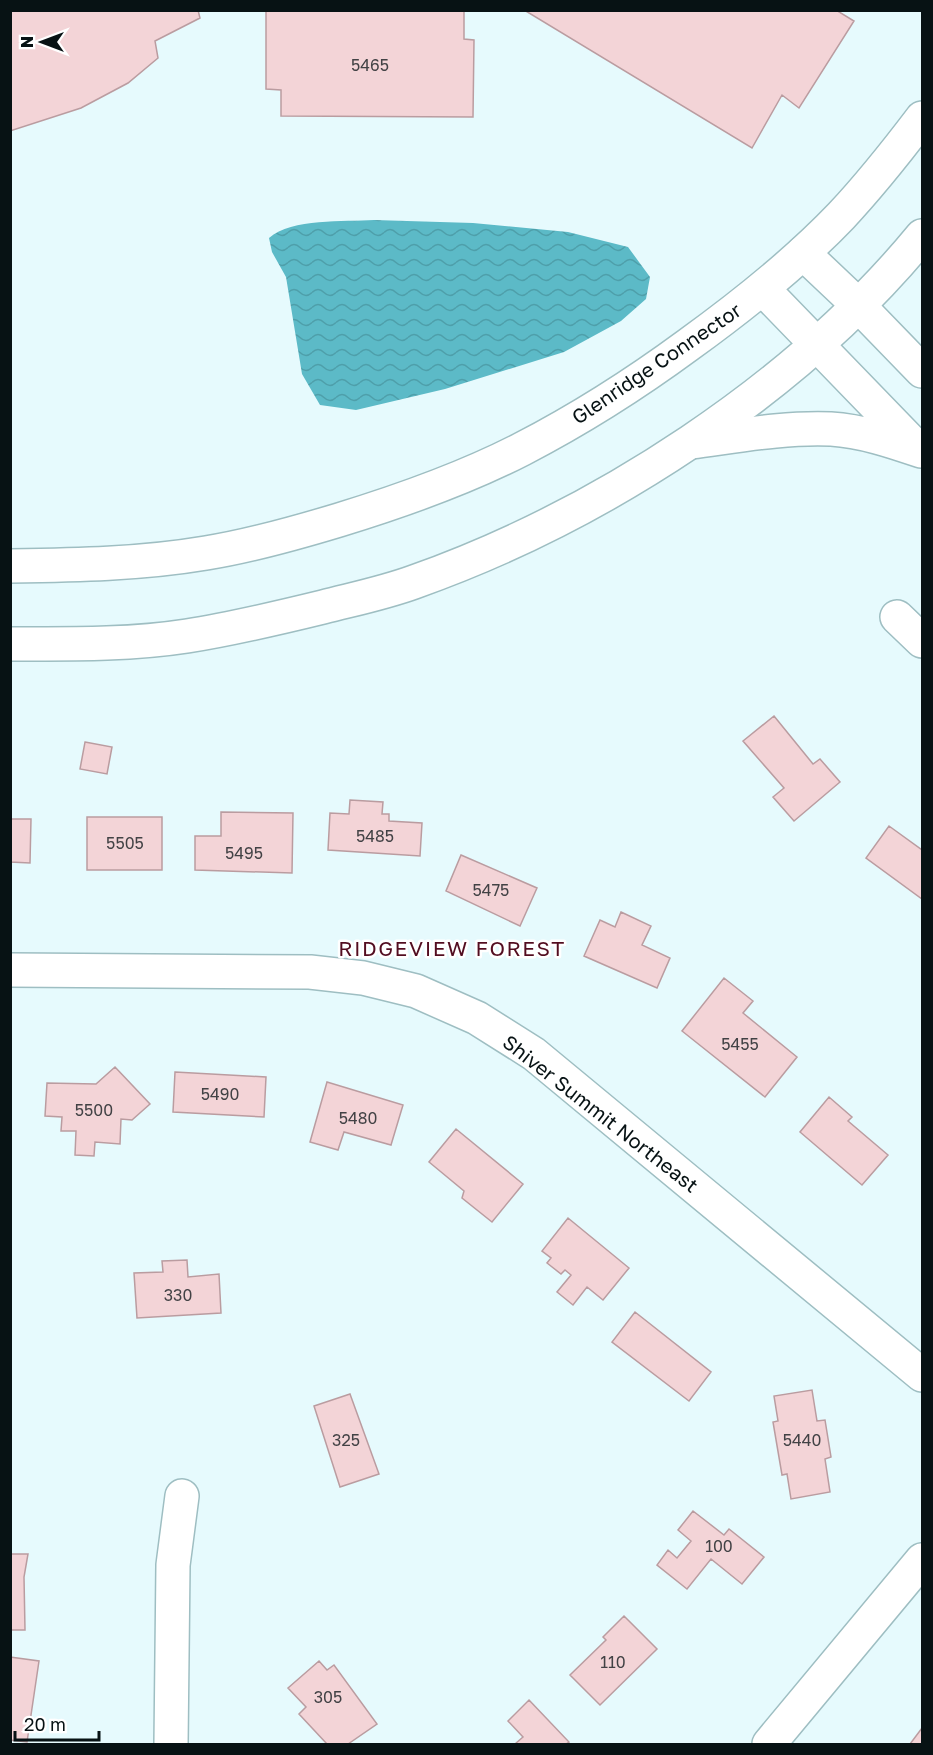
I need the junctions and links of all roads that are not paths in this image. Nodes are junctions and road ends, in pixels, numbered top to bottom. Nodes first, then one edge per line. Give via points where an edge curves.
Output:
1 (922, 118) edge
2 (922, 236) edge
3 (803, 253) junction
4 (763, 289) junction
5 (858, 304) junction
6 (817, 344) junction
7 (922, 371) edge
8 (691, 442) junction
9 (922, 452) edge
10 (10, 566) edge
11 (897, 617) dead end
12 (922, 641) edge
13 (10, 644) edge
14 (10, 970) edge
15 (922, 1375) edge
16 (182, 1496) dead end
17 (922, 1560) edge
18 (171, 1744) edge
19 (769, 1744) edge

1 - 3 main road, Glenridge Connector via 842,215
2 - 5 main road
3 - 4 main road, Glenridge Connector
3 - 5 main road
4 - 6 main road
4 - 10 main road, Glenridge Connector via 584,416 520,450 388,505 285,536 206,553 104,563
5 - 6 main road
5 - 7 main road
6 - 8 main road
6 - 9 main road
8 - 9 main road via 831,429 889,440
8 - 13 main road via 540,529 489,553 390,590 185,636 90,644
11 - 12 main road
14 - 15 main road, Shiver Summit Northeast via 310,972 363,978 416,991 477,1018 534,1054
16 - 18 main road via 173,1565
17 - 19 main road

